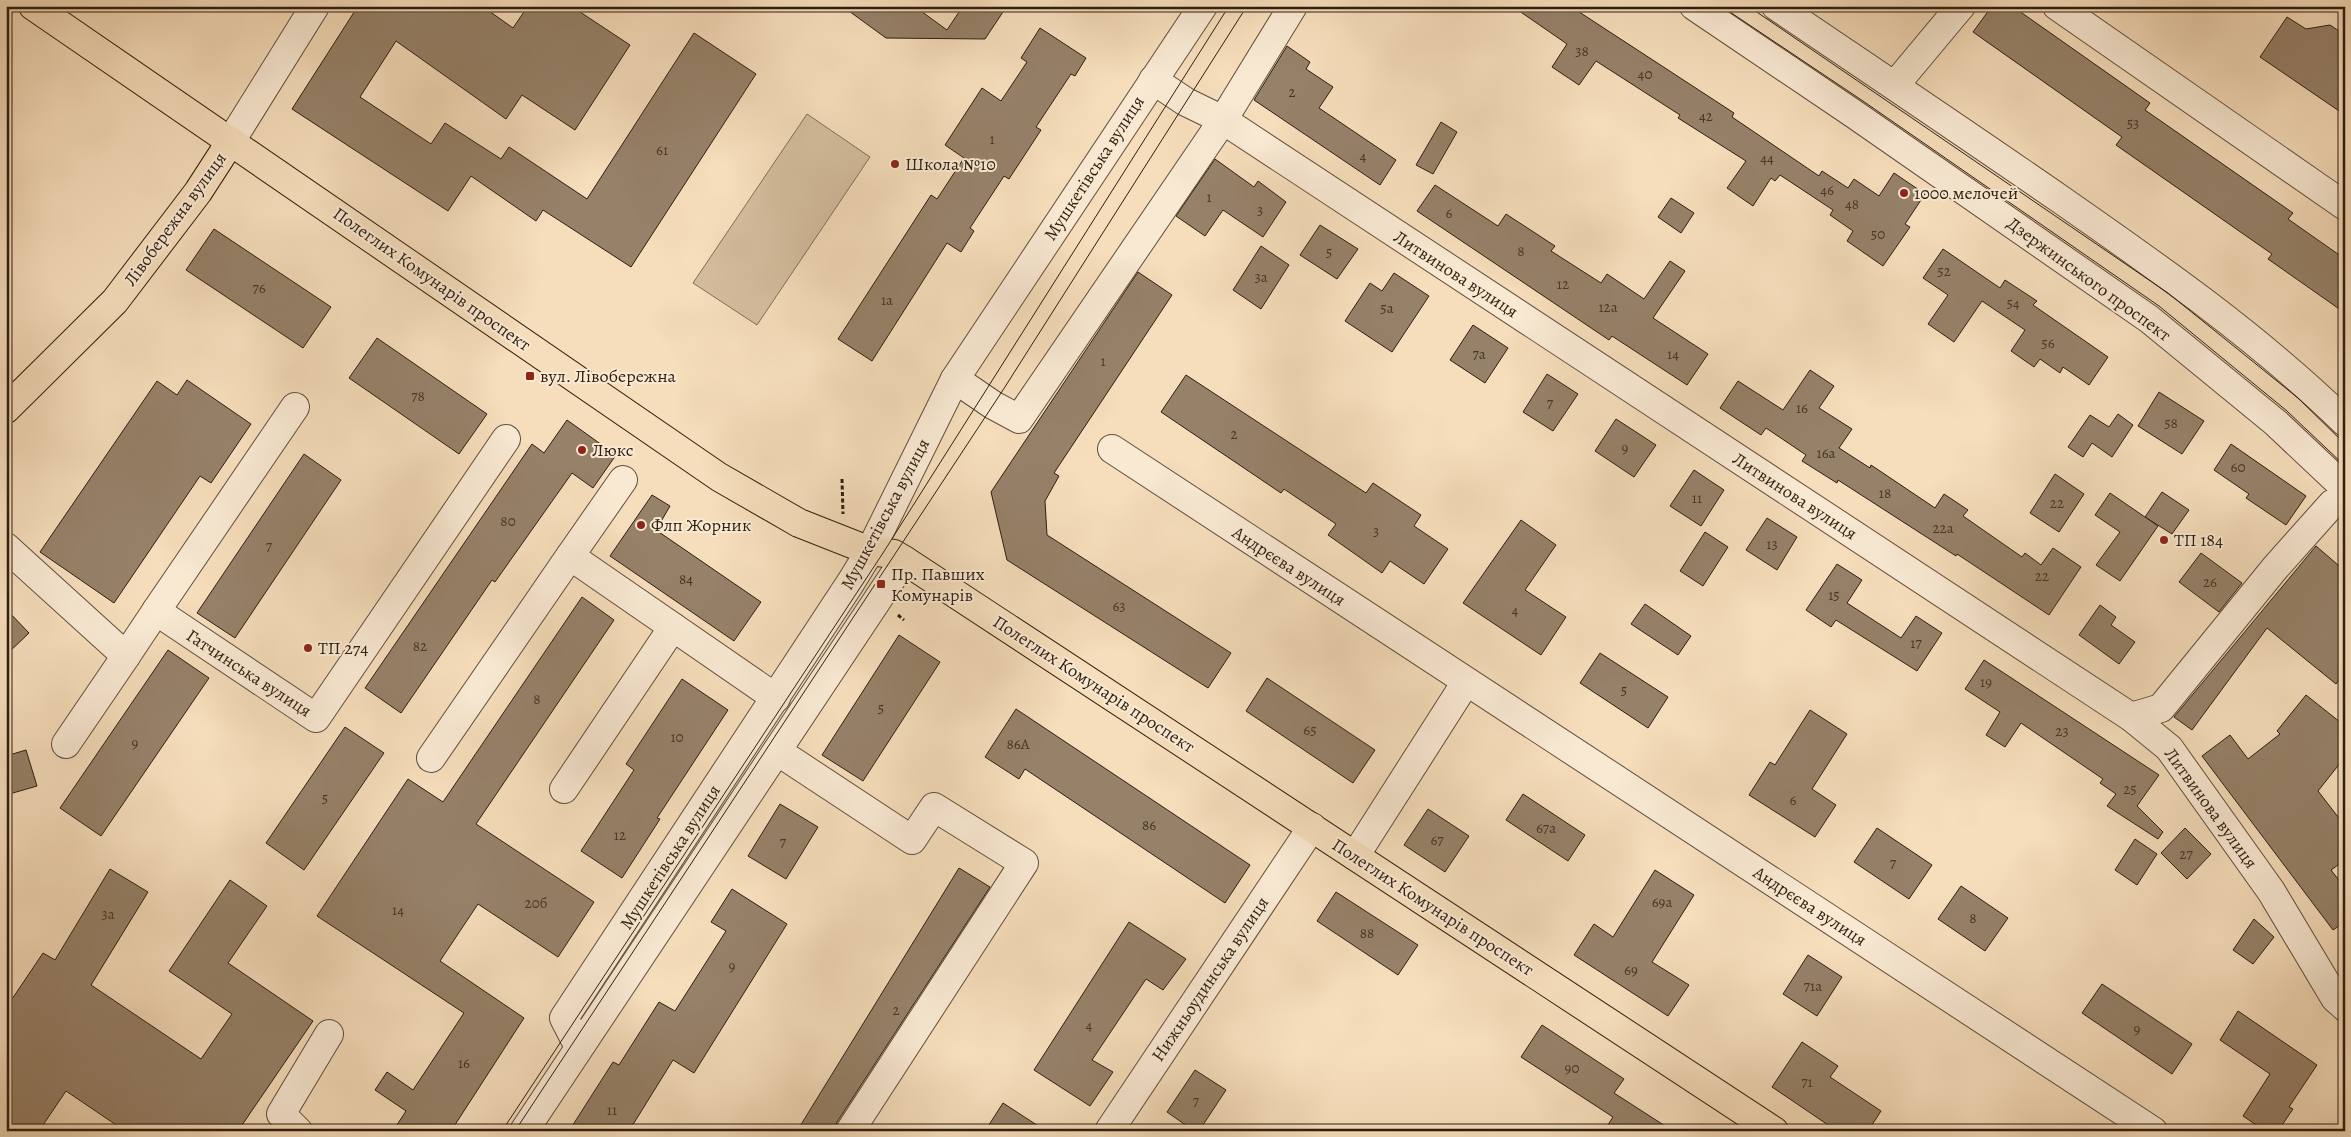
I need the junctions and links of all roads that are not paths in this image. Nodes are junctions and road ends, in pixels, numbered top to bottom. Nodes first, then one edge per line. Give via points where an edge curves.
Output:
1 (32, 6) edge
2 (316, 6) edge
3 (1293, 6) edge
4 (1694, 6) edge
5 (1776, 6) edge
6 (1961, 6) edge
7 (2056, 6) edge
8 (1198, 8) edge
9 (1153, 80) junction
10 (1895, 85) junction
11 (1223, 120) junction
12 (231, 141) junction
13 (2345, 206) edge
14 (955, 378) junction
15 (295, 406) dead end
16 (6, 409) edge
17 (2345, 422) edge
18 (506, 439) dead end
19 (1112, 449) dead end
20 (623, 480) dead end
21 (2338, 496) edge
22 (6, 547) edge
23 (870, 551) junction
24 (570, 556) junction
25 (904, 560) junction
26 (156, 611) junction
27 (672, 627) junction
28 (126, 656) junction
29 (1466, 682) junction
30 (776, 698) junction
31 (2131, 717) junction
32 (66, 744) dead end
33 (777, 751) junction
34 (431, 758) dead end
35 (564, 789) dead end
36 (1312, 827) junction
37 (1355, 856) junction
38 (2345, 1007) edge
39 (329, 1034) dead end
40 (579, 1047) junction
41 (1120, 1127) edge
42 (298, 1131) edge
43 (524, 1131) edge
44 (850, 1131) edge
45 (1774, 1131) edge
46 (2153, 1131) edge

1 - 12 main road, Полеглих Комунарів проспект
2 - 12 street, Лівобережна вулиця
3 - 11 street
4 - 21 street, Дзержинського проспект via 2149,319 2276,423
5 - 10 street
6 - 10 street
7 - 13 street
8 - 9 street, Мушкетівська вулиця
9 - 11 street, Литвинова вулиця via 1186,102
9 - 14 street, Мушкетівська вулиця
10 - 17 street via 2177,280 2308,386
11 - 14 street via 1019,419
11 - 31 street, Литвинова вулиця
12 - 16 main road, Лівобережна вулиця via 198,192 115,301
12 - 23 main road, Полеглих Комунарів проспект via 719,477 799,523
14 - 23 street, Мушкетівська вулиця
15 - 26 street
18 - 26 street, Гатчинська вулиця via 316,718
19 - 29 street, Андрєєва вулиця
20 - 24 street
21 - 31 street via 2161,708
22 - 28 street
23 - 25 main road, Полеглих Комунарів проспект via 894,554
23 - 30 street, Мушкетівська вулиця
24 - 27 street
24 - 34 street
25 - 33 street, Мушкетівська вулиця
25 - 36 main road, Полеглих Комунарів проспект
26 - 28 street
27 - 30 street
27 - 35 street
28 - 32 street
29 - 37 street
29 - 46 street, Андрєєва вулиця
30 - 40 street, Мушкетівська вулиця via 564,1018
31 - 38 street, Литвинова вулиця via 2169,748 2271,892 2335,998
33 - 40 street, Мушкетівська вулиця
33 - 44 street via 912,840 934,807 1024,863
36 - 37 main road, Полеглих Комунарів проспект
36 - 41 street, Нижньоудинська вулиця
37 - 45 main road, Полеглих Комунарів проспект
39 - 42 street via 281,1114
40 - 43 street, Мушкетівська вулиця

